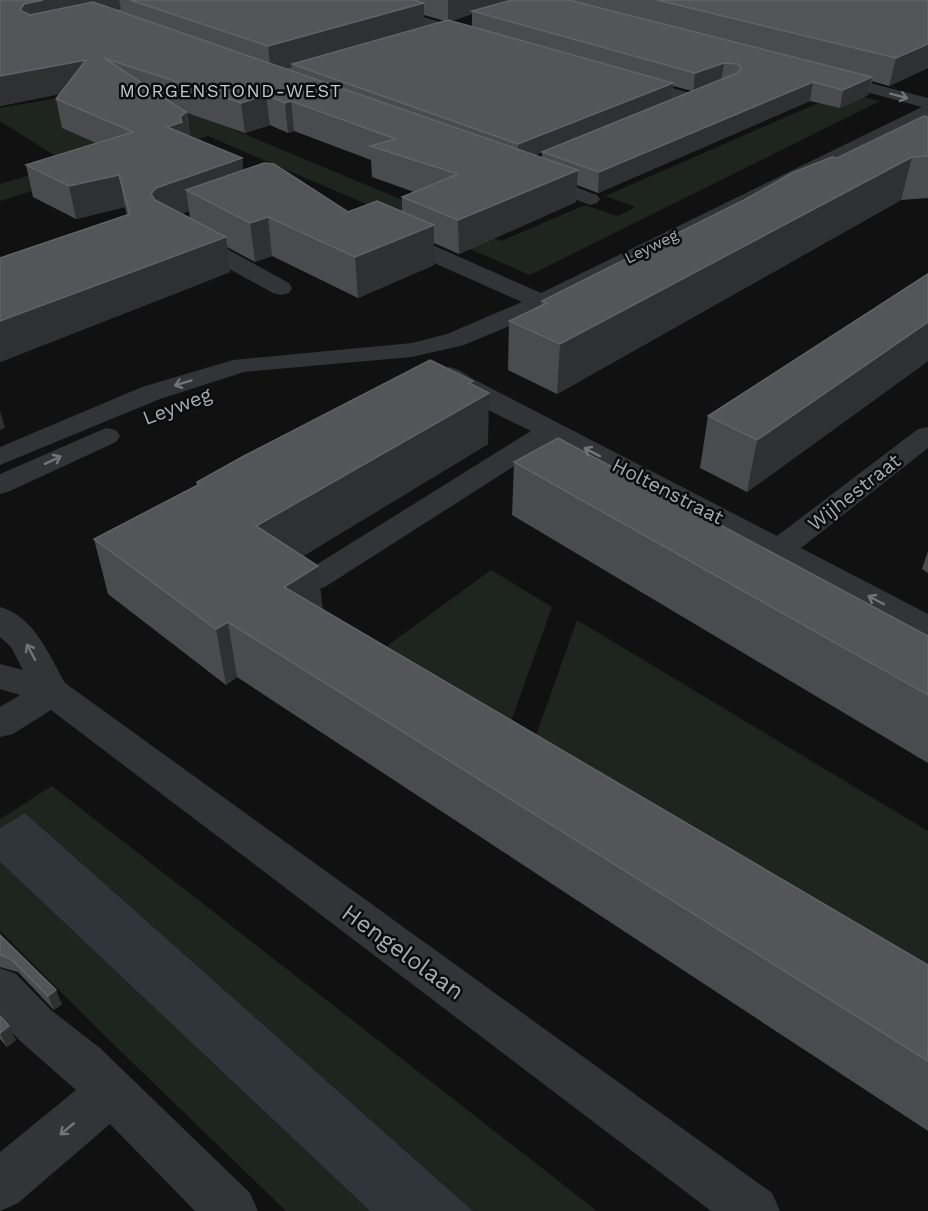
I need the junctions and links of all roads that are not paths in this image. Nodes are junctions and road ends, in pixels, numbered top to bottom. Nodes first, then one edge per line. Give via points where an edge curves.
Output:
1 (351, 0) edge
2 (471, 22) edge
3 (449, 29) junction
4 (426, 35) edge
5 (490, 40) edge
6 (818, 74) edge
7 (616, 77) edge
8 (928, 103) edge
9 (673, 109) edge
10 (928, 110) edge
11 (885, 131) junction
12 (914, 139) edge
13 (540, 163) edge
14 (590, 199) dead end
15 (192, 219) edge
16 (380, 231) edge
17 (281, 288) dead end
18 (540, 301) junction
19 (412, 350) junction
20 (364, 356) junction
21 (551, 431) junction
22 (928, 435) edge
23 (0, 457) edge
24 (0, 484) edge
25 (780, 549) junction
26 (314, 580) dead end
27 (0, 618) edge
28 (928, 628) edge
29 (0, 676) edge
30 (52, 693) junction
31 (0, 724) edge
32 (0, 988) edge
33 (112, 1091) junction
34 (0, 1185) edge
35 (232, 1211) edge
36 (754, 1211) edge

1 - 3 street
2 - 3 street
3 - 4 street
3 - 5 street
6 -> 8 street
7 - 9 street via 701,97
10 - 11 street, Leyweg
11 - 12 street
11 - 18 street, Leyweg
13 - 14 street via 518,172
15 - 17 street via 170,227
16 - 18 street
18 - 19 street, Leyweg via 455,340
19 - 20 street, Leyweg
19 - 21 street, Holtenstraat via 464,385
20 -> 23 street, Leyweg via 242,365 151,393
24 -> 20 street, Leyweg via 165,409 249,380
25 -> 21 street, Holtenstraat
21 - 26 street
22 - 25 street, Wijhestraat
28 -> 25 street, Holtenstraat
30 -> 27 street, Hengelolaan via 24,640
29 - 30 street, Hengelolaan
30 - 31 street
30 - 36 street, Hengelolaan
32 - 33 street via 35,1025
33 -> 34 street
33 - 35 street

